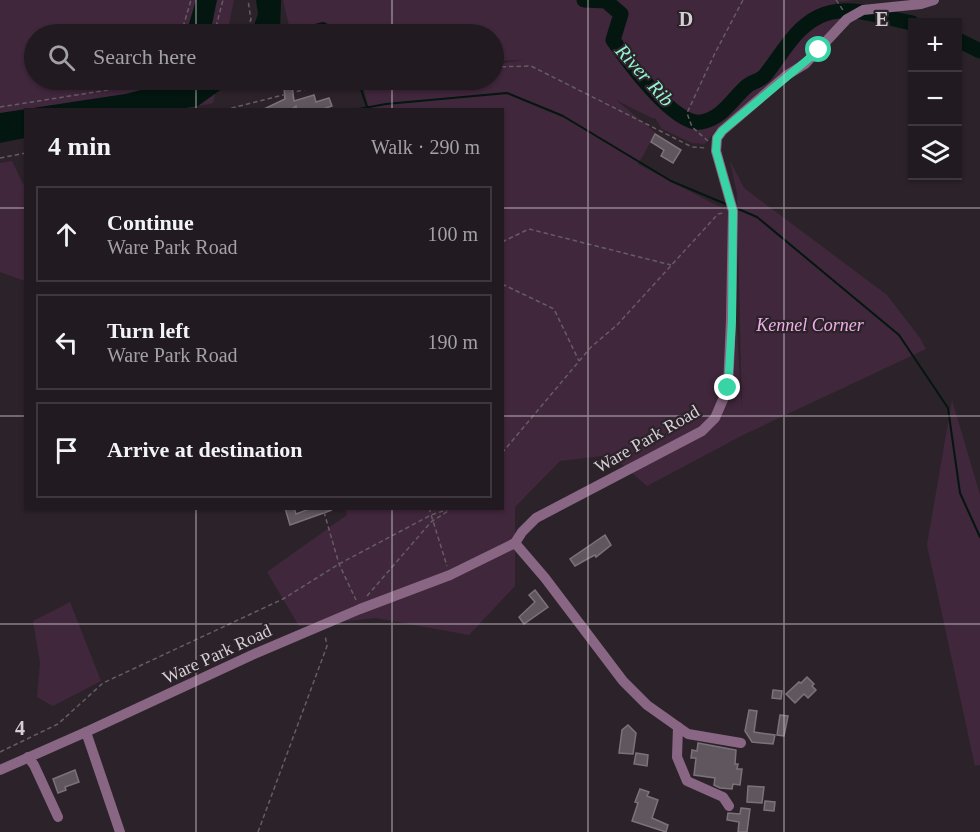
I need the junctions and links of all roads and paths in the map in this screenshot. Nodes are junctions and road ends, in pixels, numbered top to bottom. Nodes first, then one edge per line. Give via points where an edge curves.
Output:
1 (191, 0) edge
2 (223, 0) edge
3 (248, 0) edge
4 (743, 0) edge
5 (836, 0) edge
6 (934, 0) edge
7 (840, 2) dead end
8 (184, 24) edge
9 (217, 24) edge
10 (248, 24) edge
11 (504, 67) edge
12 (108, 90) edge
13 (303, 90) edge
14 (0, 107) edge
15 (232, 108) edge
16 (716, 147) junction
17 (24, 153) edge
18 (0, 158) edge
19 (733, 211) junction
20 (504, 241) edge
21 (672, 265) junction
22 (504, 285) edge
23 (579, 362) junction
24 (504, 451) edge
25 (430, 510) edge
26 (446, 510) edge
27 (449, 510) edge
28 (324, 512) dead end
29 (431, 515) junction
30 (433, 521) junction
31 (515, 543) junction
32 (339, 564) junction
33 (450, 575) junction
34 (360, 609) junction
35 (321, 626) junction
36 (678, 727) junction
37 (86, 732) junction
38 (741, 743) dead end
39 (0, 752) edge
40 (28, 757) junction
41 (0, 770) edge
42 (729, 806) dead end
43 (58, 817) dead end
44 (120, 832) edge
45 (258, 832) edge

1 - 8 path
2 - 9 path
3 - 10 path
4 - 16 path via 687,113 692,127
5 - 7 path
6 - 16 street via 863,10 847,19 805,63 722,131
11 - 16 path via 531,66 692,147
12 - 14 path
13 - 15 path
16 - 19 street, Ware Park Road
17 - 18 path
19 - 21 path via 718,214
19 - 31 street, Ware Park Road via 728,388 715,418 702,431 536,518
20 - 21 path via 529,229
21 - 23 path
22 - 23 path via 554,309
23 - 24 path
25 - 29 path
26 - 29 path
27 - 30 path
28 - 32 path
29 - 30 path
29 - 32 path
30 - 33 path
30 - 34 path
31 - 33 street, Ware Park Road
31 - 36 street via 623,681 647,705
32 - 34 path
32 - 39 path via 283,599 103,683 58,724
33 - 34 street, Ware Park Road
34 - 35 street, Ware Park Road
35 - 37 street, Ware Park Road
35 - 45 path via 327,646
36 - 38 street via 688,734
36 - 42 street via 676,757 687,781 723,797
37 - 40 street, Ware Park Road
37 - 44 street
40 - 41 street, Ware Park Road
40 - 43 street

